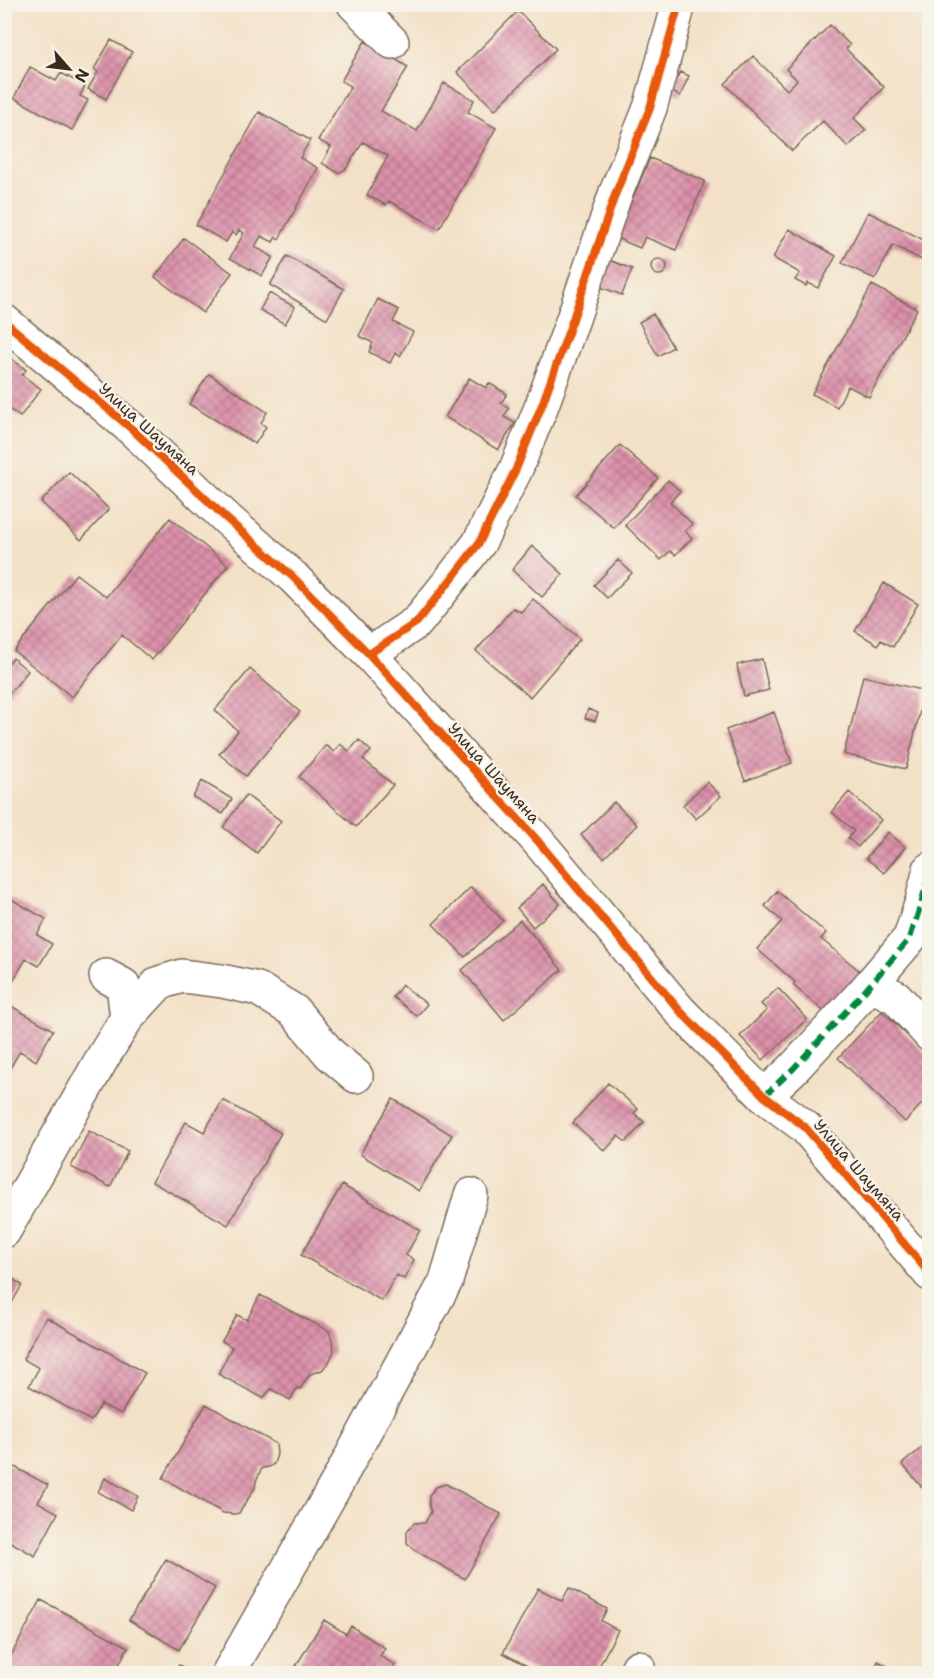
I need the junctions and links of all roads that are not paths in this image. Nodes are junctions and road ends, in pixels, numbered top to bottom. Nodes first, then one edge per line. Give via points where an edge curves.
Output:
1 (354, 4) edge
2 (679, 4) edge
3 (392, 42) dead end
4 (4, 321) edge
5 (369, 654) junction
6 (930, 869) edge
7 (106, 976) dead end
8 (870, 985) junction
9 (127, 1018) junction
10 (930, 1035) edge
11 (356, 1076) dead end
12 (764, 1096) junction
13 (471, 1195) dead end
14 (4, 1231) edge
15 (930, 1274) edge
16 (228, 1674) edge

1 - 3 street
2 - 5 street via 650,108 516,469 479,543 430,606 417,622
4 - 5 street, Улица Шаумяна via 133,430 293,577
5 - 12 street, Улица Шаумяна via 537,840 680,1011
6 - 8 street via 909,938
7 - 9 street via 123,985
8 - 10 street via 896,998
8 - 12 street
9 - 11 street via 159,983 182,976 258,989 294,1011 330,1054
9 - 14 street
12 - 15 street, Улица Шаумяна via 805,1127
13 - 16 street via 446,1281

